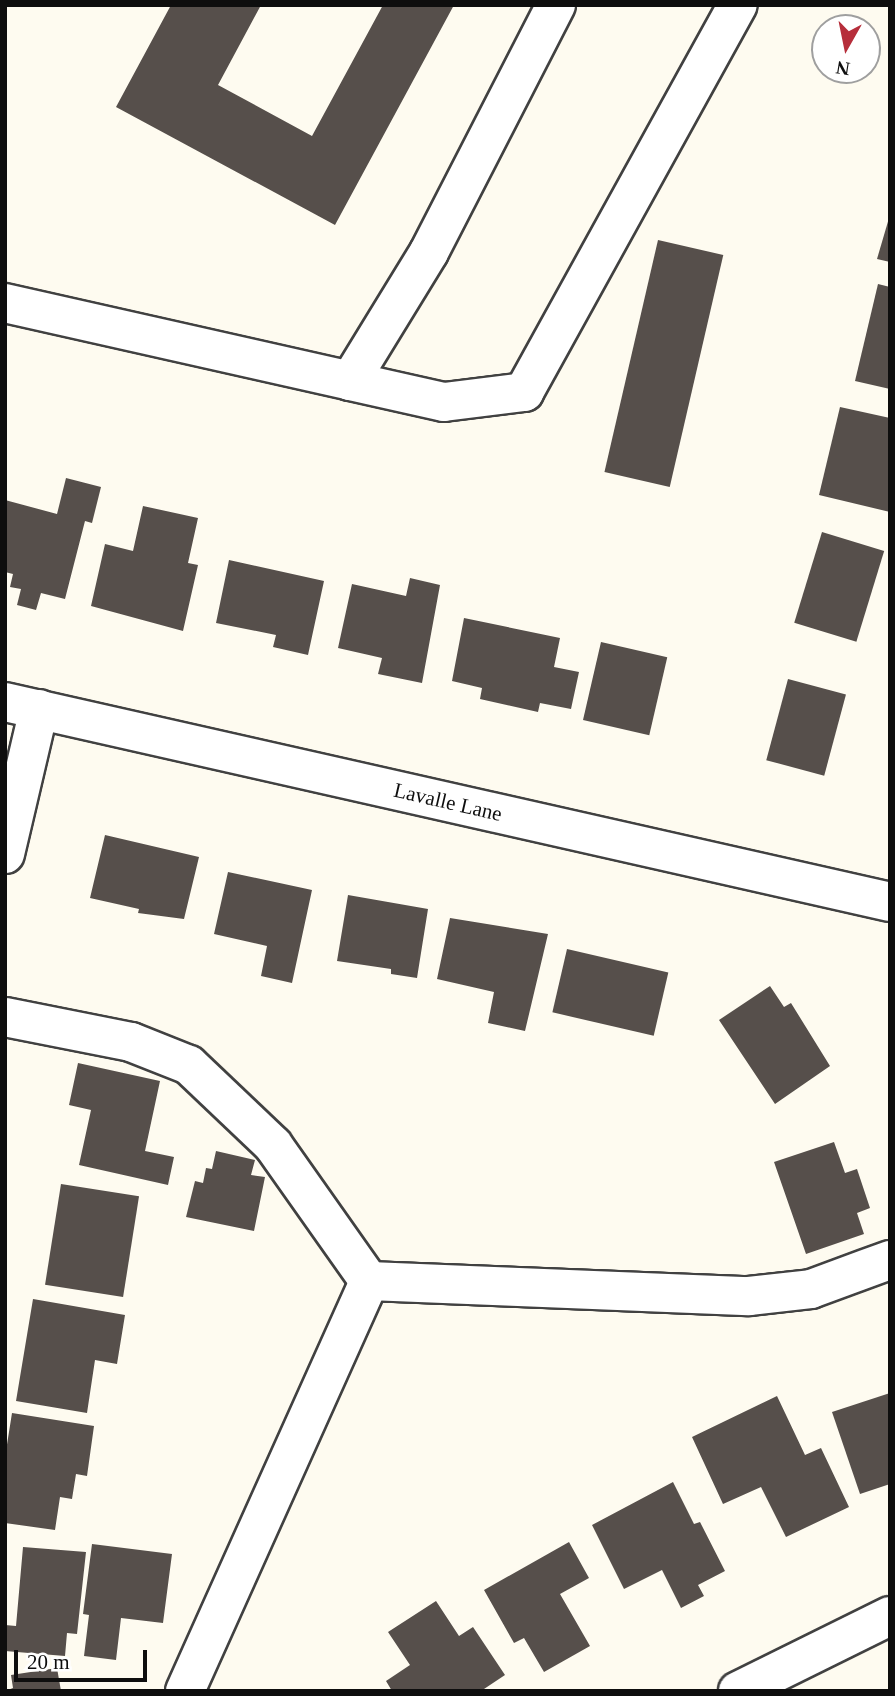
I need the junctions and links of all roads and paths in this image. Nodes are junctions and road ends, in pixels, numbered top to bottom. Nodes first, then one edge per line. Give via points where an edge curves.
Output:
1 (556, 5) edge
2 (738, 5) edge
3 (5, 303) edge
4 (350, 381) junction
5 (22, 705) edge
6 (5, 854) edge
7 (890, 902) edge
8 (5, 1017) edge
9 (890, 1260) edge
10 (369, 1281) junction
11 (890, 1616) edge
12 (185, 1691) edge
13 (738, 1691) edge

1 - 4 street via 429,252
2 - 4 street via 524,392 444,402
3 - 4 street
5 - 6 street
5 - 7 street, Lavalle Lane
8 - 10 street via 131,1042 188,1065 273,1145
9 - 10 street via 811,1289 749,1296
10 - 12 street
11 - 13 street

